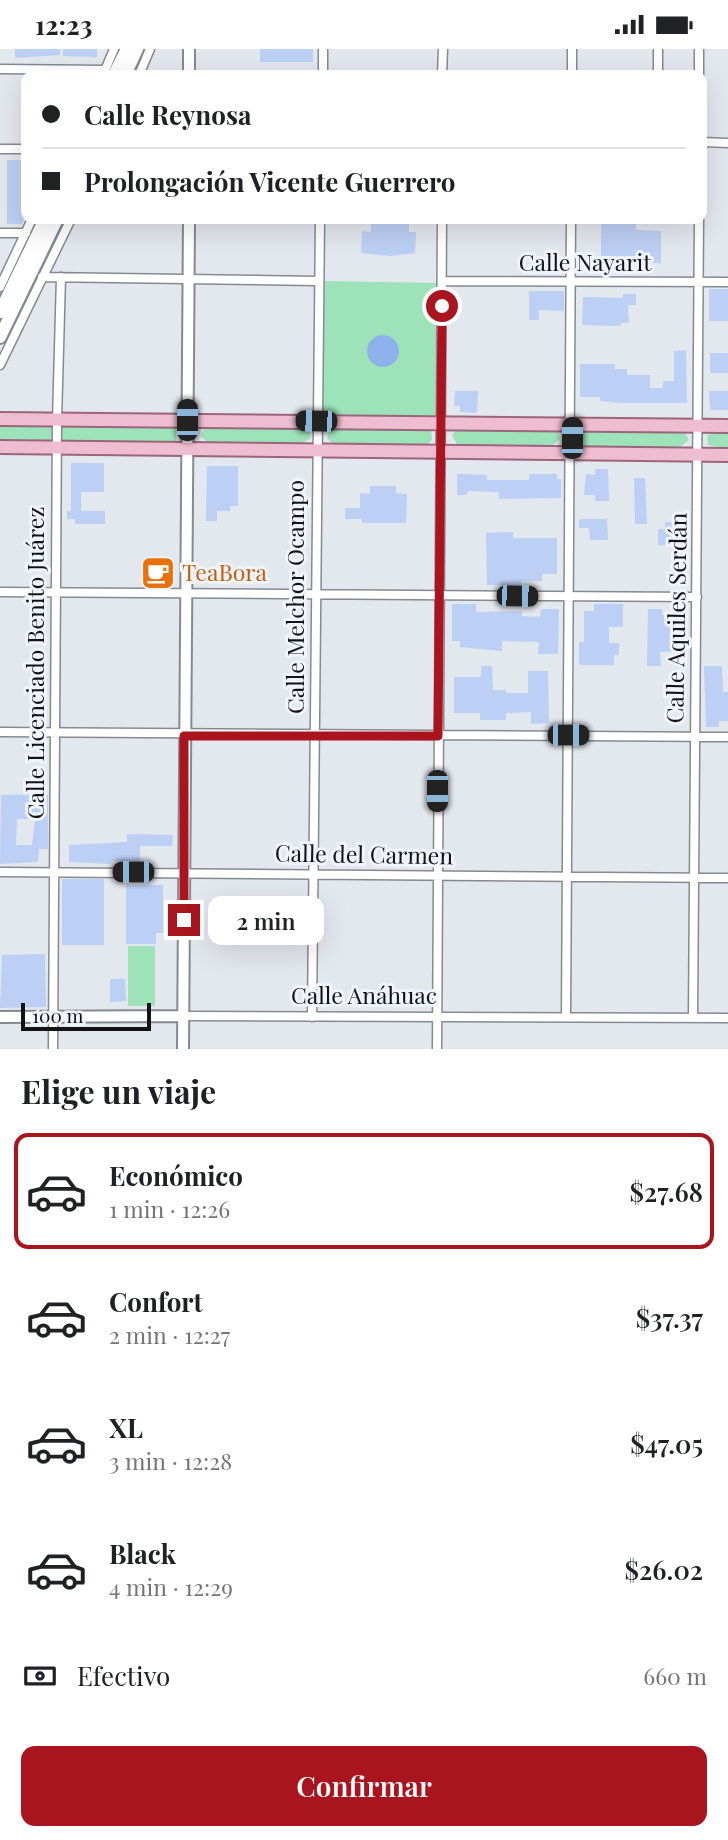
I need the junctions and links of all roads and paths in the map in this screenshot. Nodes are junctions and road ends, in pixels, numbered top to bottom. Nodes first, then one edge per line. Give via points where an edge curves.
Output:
1 (114, 49) edge
2 (127, 49) edge
3 (137, 49) edge
4 (150, 49) edge
5 (189, 49) edge
6 (323, 49) edge
7 (443, 49) edge
8 (572, 49) edge
9 (658, 49) edge
10 (699, 49) edge
11 (0, 69) edge
12 (27, 70) edge
13 (108, 70) edge
14 (110, 70) edge
15 (127, 70) edge
16 (141, 70) edge
17 (189, 70) edge
18 (323, 70) edge
19 (442, 70) edge
20 (572, 70) edge
21 (658, 70) edge
22 (699, 70) edge
23 (707, 142) edge
24 (728, 143) edge
25 (0, 149) edge
26 (21, 149) edge
27 (30, 224) edge
28 (43, 224) edge
29 (55, 224) edge
30 (68, 224) edge
31 (189, 224) edge
32 (320, 224) edge
33 (442, 224) edge
34 (571, 224) edge
35 (698, 224) edge
36 (0, 233) edge
37 (26, 233) junction
38 (42, 277) junction
39 (61, 277) junction
40 (189, 278) junction
41 (317, 281) junction
42 (442, 281) junction
43 (571, 282) junction
44 (699, 282) junction
45 (728, 282) edge
46 (0, 287) edge
47 (0, 312) edge
48 (0, 337) edge
49 (0, 365) edge
50 (0, 419) edge
51 (57, 420) junction
52 (187, 420) junction
53 (316, 421) junction
54 (442, 422) junction
55 (572, 423) junction
56 (698, 424) junction
57 (728, 426) edge
58 (0, 447) edge
59 (57, 448) junction
60 (187, 450) junction
61 (315, 450) junction
62 (442, 451) junction
63 (571, 453) junction
64 (698, 454) junction
65 (728, 455) edge
66 (0, 592) edge
67 (55, 593) junction
68 (186, 595) junction
69 (316, 595) junction
70 (440, 595) junction
71 (569, 597) junction
72 (697, 597) junction
73 (0, 732) edge
74 (55, 733) junction
75 (568, 735) junction
76 (184, 736) junction
77 (316, 736) junction
78 (438, 736) junction
79 (695, 736) junction
80 (728, 737) edge
81 (0, 872) edge
82 (185, 872) junction
83 (54, 873) junction
84 (313, 874) junction
85 (437, 875) junction
86 (567, 876) junction
87 (694, 877) junction
88 (728, 878) edge
89 (183, 1016) junction
90 (0, 1017) edge
91 (53, 1017) junction
92 (312, 1017) junction
93 (437, 1017) junction
94 (566, 1017) junction
95 (693, 1017) junction
96 (728, 1018) edge
97 (53, 1049) edge
98 (183, 1049) edge
99 (437, 1049) edge

1 - 13 street
2 - 14 main road
3 - 15 main road
4 - 16 street
5 - 17 street
6 - 18 street
7 - 19 street
8 - 20 street
9 - 21 street
10 - 22 street
11 - 12 street
23 - 24 street
25 - 26 street
27 - 37 street
28 - 47 main road
29 - 48 main road
30 - 38 street
31 - 40 street
32 - 41 street, Calle Melchor Ocampo
33 - 42 street
34 - 43 street
35 - 44 street, Calle Aquiles Serdán
36 - 37 street
37 - 46 street
38 - 39 street
38 - 49 street
39 - 40 street
39 - 51 street, Calle Licenciado Benito Juárez
40 - 41 street
40 - 52 street
41 - 53 street, Calle Melchor Ocampo
42 - 43 street, Calle Nayarit
42 - 54 street
43 - 44 street, Calle Nayarit
43 - 55 street
44 - 45 street, Calle Nayarit
44 - 56 street, Calle Aquiles Serdán
50 - 51 main road
51 - 52 main road
51 - 59 street, Calle Licenciado Benito Juárez
52 - 53 main road
52 - 60 street
53 - 54 main road
53 - 61 street, Calle Melchor Ocampo
54 - 55 main road
54 - 62 street
55 - 56 main road
55 - 63 street
56 - 57 main road
56 - 64 street, Calle Aquiles Serdán
58 - 59 main road
59 - 60 main road
59 - 67 street, Calle Licenciado Benito Juárez
60 - 61 main road
60 - 68 street
61 - 62 main road
61 - 69 street, Calle Melchor Ocampo
62 - 63 main road
62 - 70 street
63 - 64 main road
63 - 71 street
64 - 65 main road
64 - 72 street, Calle Aquiles Serdán
66 - 67 street
67 - 68 street
67 - 74 street, Calle Licenciado Benito Juárez
68 - 69 street
68 - 76 street
69 - 70 street
69 - 77 street, Calle Melchor Ocampo
70 - 71 street
70 - 78 street
71 - 72 street
71 - 75 street
72 - 79 street, Calle Aquiles Serdán
73 - 74 street
74 - 76 street
74 - 83 street, Calle Licenciado Benito Juárez
75 - 78 street
75 - 79 street
75 - 86 street
76 - 77 street
76 - 82 street
77 - 78 street
77 - 84 street, Calle Melchor Ocampo
78 - 85 street
79 - 80 street
79 - 87 street, Calle Aquiles Serdán
81 - 83 street, Calle del Carmen
82 - 83 street, Calle del Carmen
82 - 84 street, Calle del Carmen
82 - 89 street
83 - 91 street, Calle Licenciado Benito Juárez
84 - 85 street, Calle del Carmen
84 - 92 street, Calle Melchor Ocampo
85 - 86 street, Calle del Carmen
85 - 93 street
86 - 87 street, Calle del Carmen
86 - 94 street
87 - 88 street, Calle del Carmen
87 - 95 street, Calle Aquiles Serdán
89 - 91 street, Calle Anáhuac
89 - 92 street, Calle Anáhuac
89 - 98 street
90 - 91 street, Calle Anáhuac
91 - 97 street, Calle Licenciado Benito Juárez
92 - 93 street, Calle Anáhuac
93 - 94 street, Calle Anáhuac
93 - 99 street
94 - 95 street, Calle Anáhuac
95 - 96 street, Calle Anáhuac

